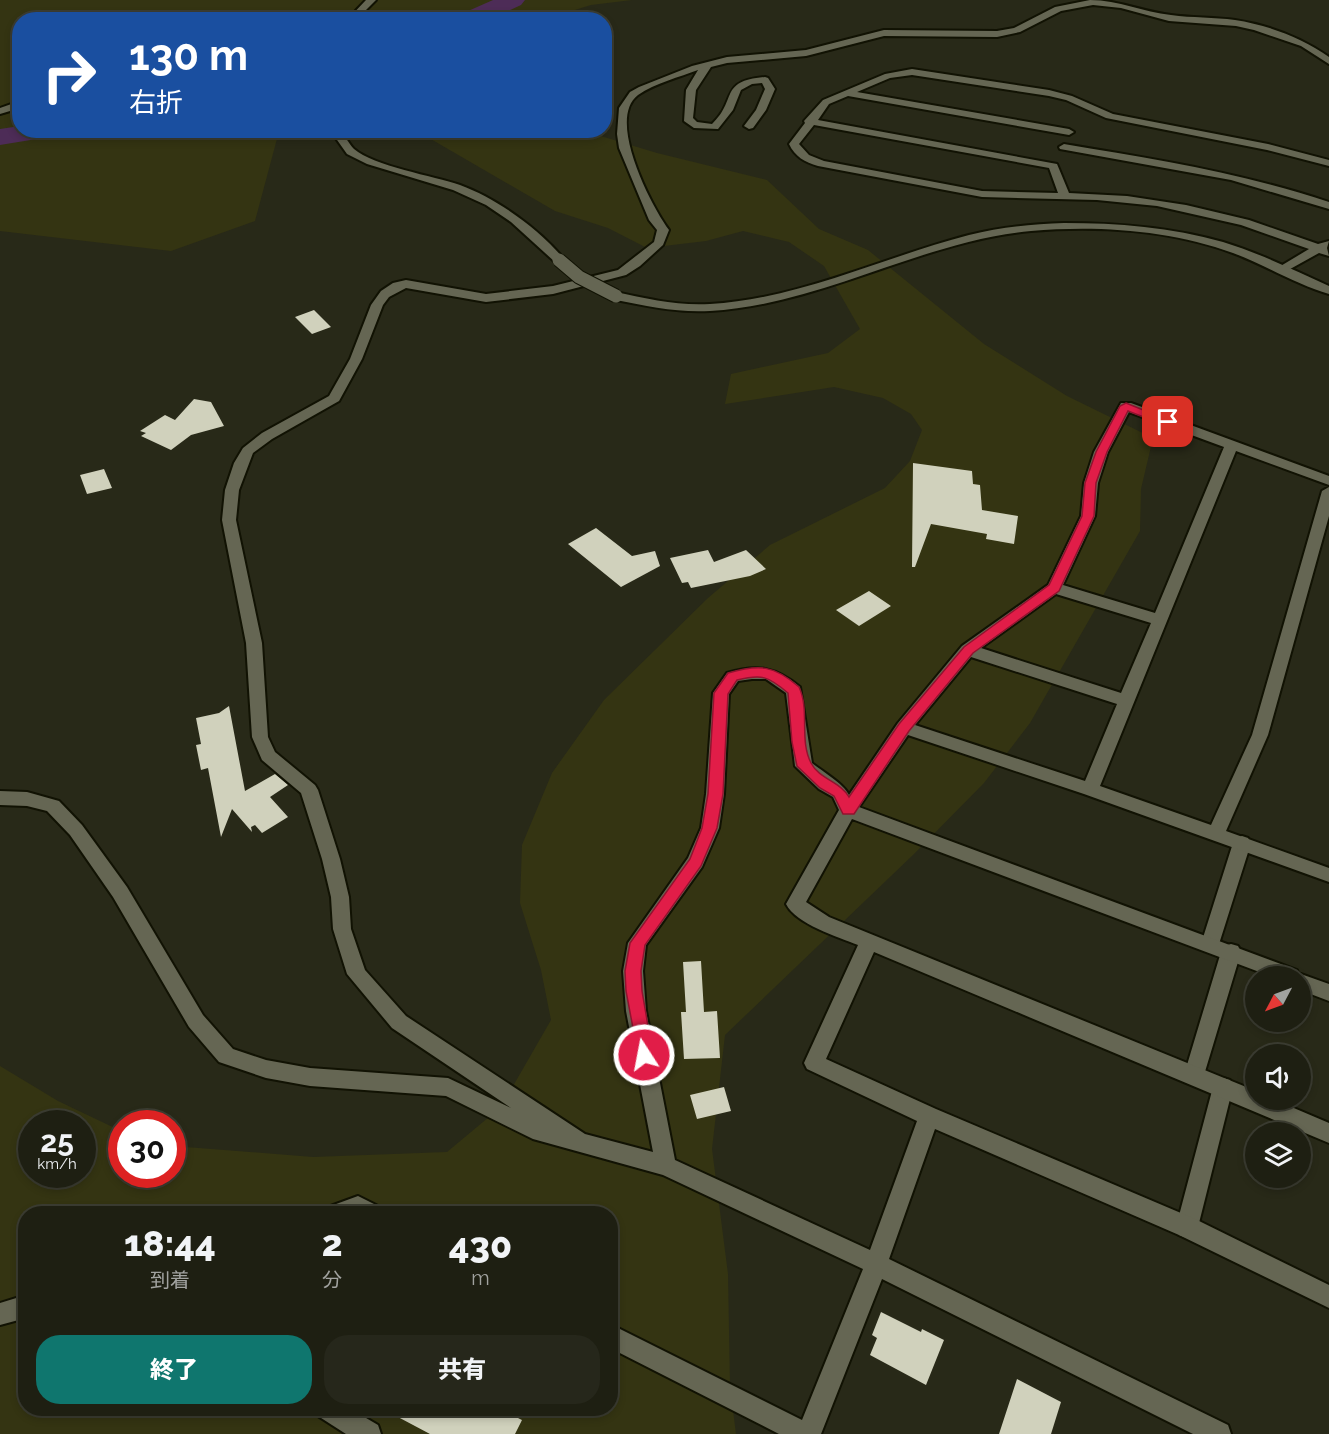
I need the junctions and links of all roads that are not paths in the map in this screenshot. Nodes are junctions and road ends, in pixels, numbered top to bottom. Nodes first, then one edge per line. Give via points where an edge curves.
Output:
1 (372, 0) edge
2 (358, 12) edge
3 (1329, 61) edge
4 (708, 65) junction
5 (849, 93) junction
6 (1077, 119) junction
7 (809, 122) junction
8 (749, 126) dead end
9 (341, 138) edge
10 (1064, 147) junction
11 (1329, 163) edge
12 (1053, 166) junction
13 (1065, 197) junction
14 (1329, 206) edge
15 (1326, 248) edge
16 (1283, 269) junction
17 (1329, 290) edge
18 (1231, 447) junction
19 (1329, 481) edge
20 (1329, 491) edge
21 (1054, 588) junction
22 (1160, 620) junction
23 (968, 650) junction
24 (1127, 701) junction
25 (904, 728) junction
26 (1090, 789) junction
27 (0, 798) edge
28 (848, 810) junction
29 (1216, 834) junction
30 (1242, 843) junction
31 (1329, 875) edge
32 (869, 942) junction
33 (1210, 944) junction
34 (1231, 952) junction
35 (1265, 966) edge
36 (1311, 986) edge
37 (1329, 993) edge
38 (1194, 1075) junction
39 (1223, 1087) junction
40 (929, 1116) junction
41 (1329, 1133) edge
42 (583, 1144) junction
43 (666, 1166) junction
44 (1187, 1227) junction
45 (876, 1264) junction
46 (1329, 1297) edge
47 (18, 1308) edge
48 (0, 1314) edge
49 (618, 1339) edge
50 (339, 1416) edge
51 (800, 1433) edge
52 (369, 1434) edge
53 (1219, 1434) edge

1 - 2 street
3 - 4 street via 1304,44 1257,28 1169,18 1093,2 1058,9 1017,30 996,34 884,33 815,52 746,57
4 - 8 street via 694,80 688,119 694,125 714,127 728,114 738,86 765,80 770,89
4 - 42 street via 642,89 633,94 624,108 624,148 663,230 659,243 636,264 622,273 592,281 486,298 406,284 397,286 377,305 357,359 334,398 248,451 232,490 229,520 254,643 260,737 268,756 309,790 331,859 342,929 357,975 399,1022
5 - 6 street
5 - 6 street via 888,76 912,72 948,76 1069,98
5 - 7 street via 826,102
6 - 10 street
6 - 11 street via 1110,116
7 - 12 street
7 - 13 street via 794,144 796,150 822,164 1003,197
9 - 16 street, bridge via 351,152 371,162 457,188 490,203 579,277 616,296 649,303 694,308 739,305 810,288 974,237 1070,226 1141,230 1218,245
10 - 12 street
10 - 14 street via 1224,175
12 - 13 street
13 - 15 street via 1130,200 1192,210
15 - 16 street
16 - 17 street
18 - 19 street
18 - 21 street via 1126,406 1101,452 1091,483 1088,516
18 - 22 street
20 - 29 street via 1260,735
21 - 22 street
21 - 23 street
22 - 24 street
23 - 24 street
23 - 25 street
24 - 26 street
25 - 26 street
25 - 28 street
26 - 29 street
27 - 42 street via 27,799 53,806 76,830 120,892 196,1021 226,1056 310,1077 448,1087 533,1129
28 - 32 street via 795,904 822,922
28 - 33 street
28 - 43 street via 839,792 804,766 794,691 778,677 757,671 733,677 721,693 710,828 696,862 637,943 633,971 636,1011
29 - 30 street
30 - 31 street
30 - 33 street
32 - 38 street
32 - 40 street via 814,1063
33 - 34 street
34 - 35 street
34 - 38 street
36 - 37 street
38 - 39 street
39 - 41 street
39 - 44 street
40 - 44 street
40 - 45 street
42 - 43 street
43 - 45 street
44 - 46 street
45 - 51 street
45 - 53 street
47 - 48 street
49 - 51 street
50 - 52 street

